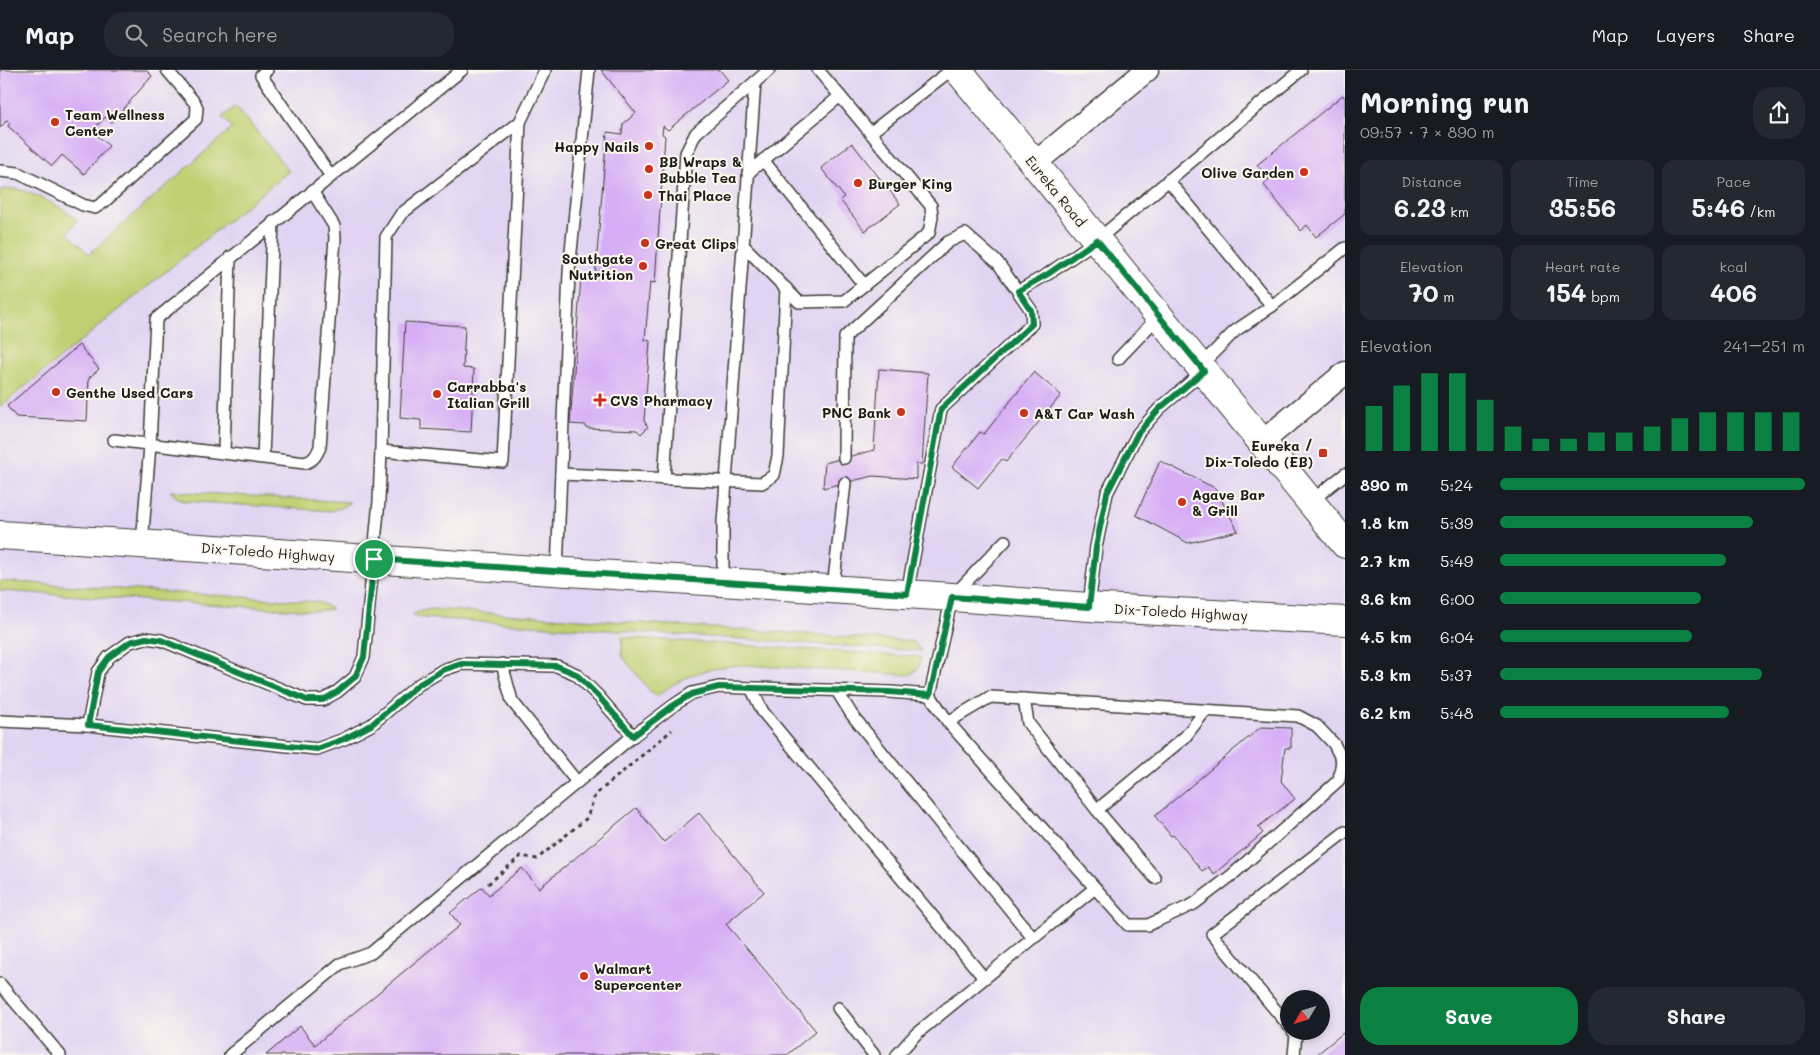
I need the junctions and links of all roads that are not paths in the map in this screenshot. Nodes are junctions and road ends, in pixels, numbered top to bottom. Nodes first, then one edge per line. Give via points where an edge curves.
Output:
1 (168, 70) edge
2 (462, 70) edge
3 (545, 70) edge
4 (589, 70) edge
5 (818, 70) edge
6 (951, 70) edge
7 (958, 70) edge
8 (1147, 70) edge
9 (1301, 70) edge
10 (262, 72) edge
11 (761, 74) edge
12 (840, 96) junction
13 (520, 122) junction
14 (870, 133) junction
15 (763, 160) junction
16 (1034, 164) junction
17 (0, 171) edge
18 (748, 173) junction
19 (330, 175) junction
20 (1168, 180) junction
21 (312, 190) junction
22 (273, 222) junction
23 (1097, 240) junction
24 (743, 244) junction
25 (1345, 248) edge
26 (230, 257) junction
27 (864, 285) junction
28 (786, 288) junction
29 (1018, 291) junction
30 (1272, 306) junction
31 (1159, 316) junction
32 (1118, 359) dead end
33 (1202, 369) junction
34 (1345, 373) edge
35 (114, 440) dead end
36 (1262, 442) junction
37 (150, 445) junction
38 (381, 451) junction
39 (224, 452) junction
40 (263, 457) junction
41 (844, 458) dead end
42 (561, 474) junction
43 (1345, 474) edge
44 (664, 479) junction
45 (726, 481) junction
46 (845, 482) dead end
47 (1310, 502) junction
48 (0, 535) edge
49 (1005, 541) dead end
50 (142, 544) junction
51 (1345, 544) edge
52 (374, 559) junction
53 (557, 571) junction
54 (723, 582) junction
55 (833, 589) junction
56 (907, 594) junction
57 (952, 597) junction
58 (1089, 607) junction
59 (1345, 621) edge
60 (502, 664) junction
61 (750, 688) junction
62 (837, 691) junction
63 (930, 695) junction
64 (1024, 699) junction
65 (1204, 710) junction
66 (0, 722) edge
67 (948, 722) junction
68 (88, 725) junction
69 (633, 736) junction
70 (577, 782) junction
71 (1097, 810) junction
72 (1345, 832) edge
73 (1155, 878) dead end
74 (1095, 888) junction
75 (1033, 938) junction
76 (984, 978) junction
77 (0, 984) edge
78 (838, 1008) dead end
79 (1280, 1015) edge
80 (1295, 1040) edge
81 (60, 1055) edge
82 (230, 1055) edge
83 (874, 1055) edge
84 (897, 1055) edge
85 (1294, 1055) edge

1 - 17 lane via 195,103 196,119 95,208 82,205 18,173
2 - 19 lane
3 - 13 lane
4 - 42 lane via 569,272
5 - 12 lane
6 - 14 lane
7 - 16 main road, Eureka Road
8 - 16 street
9 - 20 lane
10 - 19 lane
11 - 18 lane
11 - 44 lane via 696,133 686,153
12 - 14 lane
12 - 15 lane
13 - 38 lane via 402,214 386,237
13 - 38 lane via 503,462
14 - 27 lane via 931,206 932,217 929,233
15 - 18 lane
15 - 27 lane
16 - 23 main road, Eureka Road
18 - 24 lane
19 - 21 lane
20 - 23 lane
20 - 30 lane
21 - 22 lane
21 - 40 lane via 334,226 335,238 320,448 312,460 305,463
22 - 26 lane
22 - 40 lane
23 - 29 lane
23 - 31 main road, Eureka Road
24 - 28 lane
24 - 45 lane
25 - 30 lane
26 - 37 lane via 156,319
26 - 39 lane
27 - 28 lane via 844,301 799,302
28 - 45 lane via 778,456 774,474 762,483
29 - 41 lane via 998,263 966,234 948,242 845,337
29 - 56 lane via 1031,310 1032,324 941,409
30 - 33 lane via 1235,331
31 - 32 lane
31 - 33 main road, Eureka Road
33 - 36 main road, Eureka Road
33 - 58 lane via 1138,433 1107,493
34 - 36 street
35 - 37 lane
36 - 47 main road, Eureka Road
37 - 39 lane
37 - 50 lane
38 - 52 lane
39 - 40 lane
42 - 44 lane
42 - 53 lane
43 - 47 lane
44 - 45 lane
45 - 54 lane
46 - 55 lane
47 - 51 main road, Eureka Road
48 - 50 main road, Dix-Toledo Highway
49 - 57 lane
50 - 52 main road, Dix-Toledo Highway
52 - 53 main road, Dix-Toledo Highway
52 - 68 lane via 364,657 355,677 337,692 323,700 307,700 161,640 146,638 130,642 109,657 98,672
53 - 54 main road, Dix-Toledo Highway
54 - 55 main road, Dix-Toledo Highway
55 - 56 main road, Dix-Toledo Highway
56 - 57 main road, Dix-Toledo Highway
57 - 58 main road, Dix-Toledo Highway
57 - 63 lane
58 - 59 main road, Dix-Toledo Highway
60 - 68 lane via 461,664 443,670 418,685 371,725 317,749
60 - 69 lane via 557,666 576,674
60 - 70 lane via 512,701
61 - 62 lane
61 - 69 lane via 719,687 692,694
61 - 76 lane via 763,712
62 - 63 lane
62 - 75 lane via 852,715
63 - 67 lane
64 - 65 lane
64 - 67 lane via 990,697
64 - 71 lane via 1028,723
65 - 71 lane via 1185,737
65 - 74 lane via 1298,716 1317,726 1334,744 1342,760 1339,780 1232,875 1194,904 1148,925 1128,925
66 - 68 lane
67 - 74 lane
69 - 70 lane
70 - 82 lane via 371,953 340,964
71 - 73 lane
72 - 79 lane via 1212,934
74 - 75 lane
75 - 76 lane
76 - 84 lane via 916,1034
77 - 81 lane
78 - 83 lane
80 - 85 lane

